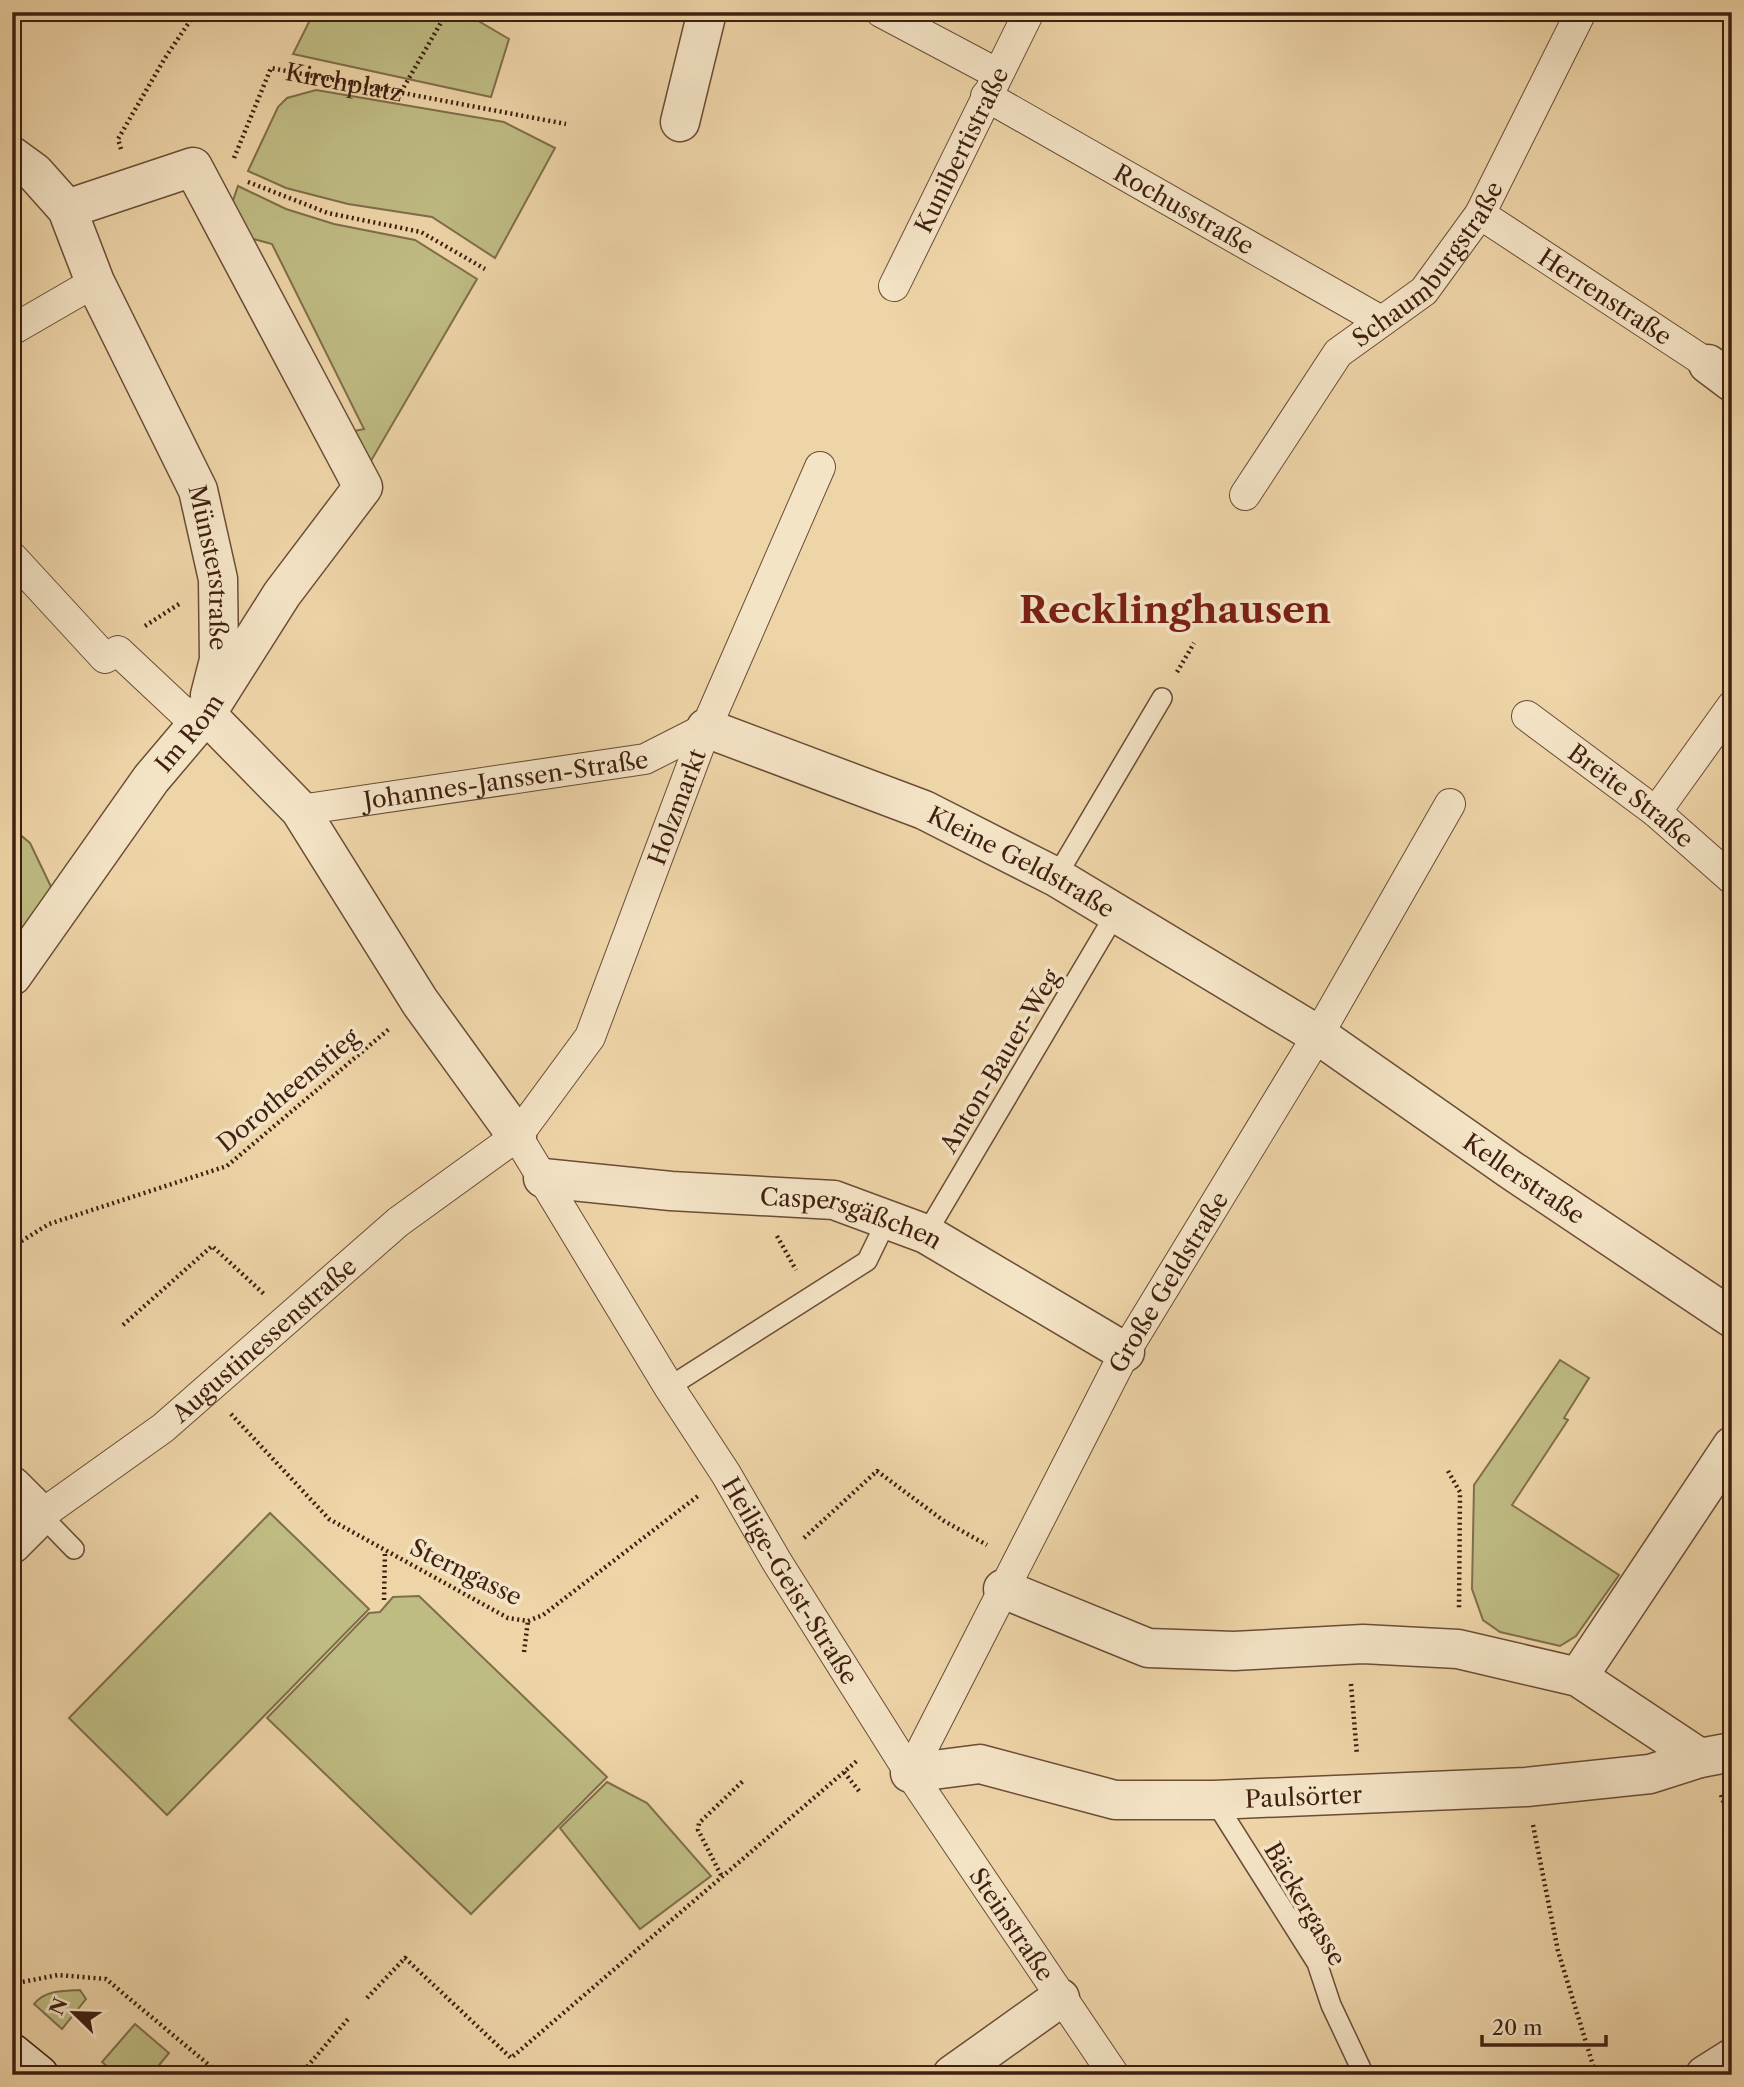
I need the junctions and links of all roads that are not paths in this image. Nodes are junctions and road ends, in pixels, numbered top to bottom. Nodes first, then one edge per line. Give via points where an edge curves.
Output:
1 (708, 12) edge
2 (881, 12) edge
3 (1029, 12) edge
4 (1581, 12) edge
5 (991, 85) junction
6 (680, 122) dead end
7 (12, 156) edge
8 (66, 209) junction
9 (1479, 214) junction
10 (95, 282) junction
11 (894, 286) dead end
12 (1381, 321) junction
13 (12, 330) edge
14 (1720, 373) edge
15 (820, 467) dead end
16 (1245, 495) dead end
17 (12, 557) edge
18 (1162, 698) dead end
19 (1732, 706) edge
20 (206, 714) junction
21 (1527, 716) dead end
22 (706, 728) junction
23 (1450, 804) dead end
24 (300, 810) junction
25 (1656, 811) junction
26 (1056, 877) junction
27 (1732, 879) edge
28 (1116, 913) junction
29 (12, 976) edge
30 (1318, 1035) junction
31 (517, 1136) junction
32 (543, 1178) junction
33 (887, 1220) junction
34 (926, 1234) junction
35 (1732, 1318) edge
36 (1125, 1352) junction
37 (669, 1387) junction
38 (1732, 1446) edge
39 (12, 1486) edge
40 (41, 1515) junction
41 (12, 1544) edge
42 (74, 1549) dead end
43 (1009, 1575) junction
44 (1582, 1688) junction
45 (1716, 1755) edge
46 (910, 1773) junction
47 (1214, 1800) junction
48 (1060, 1998) junction
49 (12, 2053) edge
50 (1732, 2058) edge
51 (39, 2075) edge
52 (952, 2075) edge
53 (1114, 2075) edge
54 (1364, 2075) edge
55 (1706, 2075) edge

1 - 6 street
2 - 5 street, Rochusstraße
3 - 5 street, Kunibertistraße
4 - 9 street, Schaumburgstraße
5 - 11 street, Kunibertistraße
5 - 12 street, Rochusstraße
7 - 8 street, Münsterstraße via 34,172
8 - 10 street, Münsterstraße
8 - 20 street, Im Rom via 193,167 363,487 282,594
9 - 12 street, Schaumburgstraße via 1424,291
9 - 14 street, Herrenstraße
10 - 13 street
10 - 20 street, Münsterstraße via 198,490 218,579 219,660
12 - 16 street, Schaumburgstraße via 1338,353
15 - 22 street, Holzmarkt
17 - 20 street via 105,658 118,651 183,712
18 - 26 lane
19 - 25 street
20 - 24 street
20 - 29 street, Im Rom via 151,779
21 - 25 street, Breite Straße
22 - 24 street, Johannes-Janssen-Straße via 645,759
22 - 26 street, Kleine Geldstraße via 924,810
22 - 31 street, Holzmarkt via 590,1037
23 - 30 street, Große Geldstraße
24 - 31 street via 420,1002
25 - 27 street, Breite Straße
26 - 28 street, Kleine Geldstraße
28 - 30 street, Kleine Geldstraße
28 - 34 lane, Anton-Bauer-Weg
30 - 35 street, Kellerstraße via 1601,1241
30 - 36 street, Große Geldstraße
31 - 32 street, Heilige-Geist-Straße
31 - 40 street, Augustinessenstraße via 398,1222 163,1428
32 - 33 street, Caspersgäßchen via 834,1200
32 - 37 street, Heilige-Geist-Straße
33 - 34 street, Caspersgäßchen
33 - 37 lane via 867,1261
34 - 36 street, Caspersgäßchen
36 - 43 street, Große Geldstraße
37 - 46 street, Heilige-Geist-Straße
38 - 44 street
39 - 40 street
40 - 41 street, Augustinessenstraße
40 - 42 lane
43 - 44 street, Paulsörter via 1148,1648 1234,1650 1348,1644 1458,1649
43 - 46 street, Große Geldstraße
44 - 45 street, Paulsörter
45 - 47 street, Paulsörter via 1650,1774 1525,1787
46 - 47 street, Paulsörter via 980,1764 1115,1800
46 - 48 street, Steinstraße
47 - 54 lane, Bäckergasse via 1317,1963
48 - 52 street
48 - 53 street, Steinstraße
49 - 51 street
50 - 55 street

